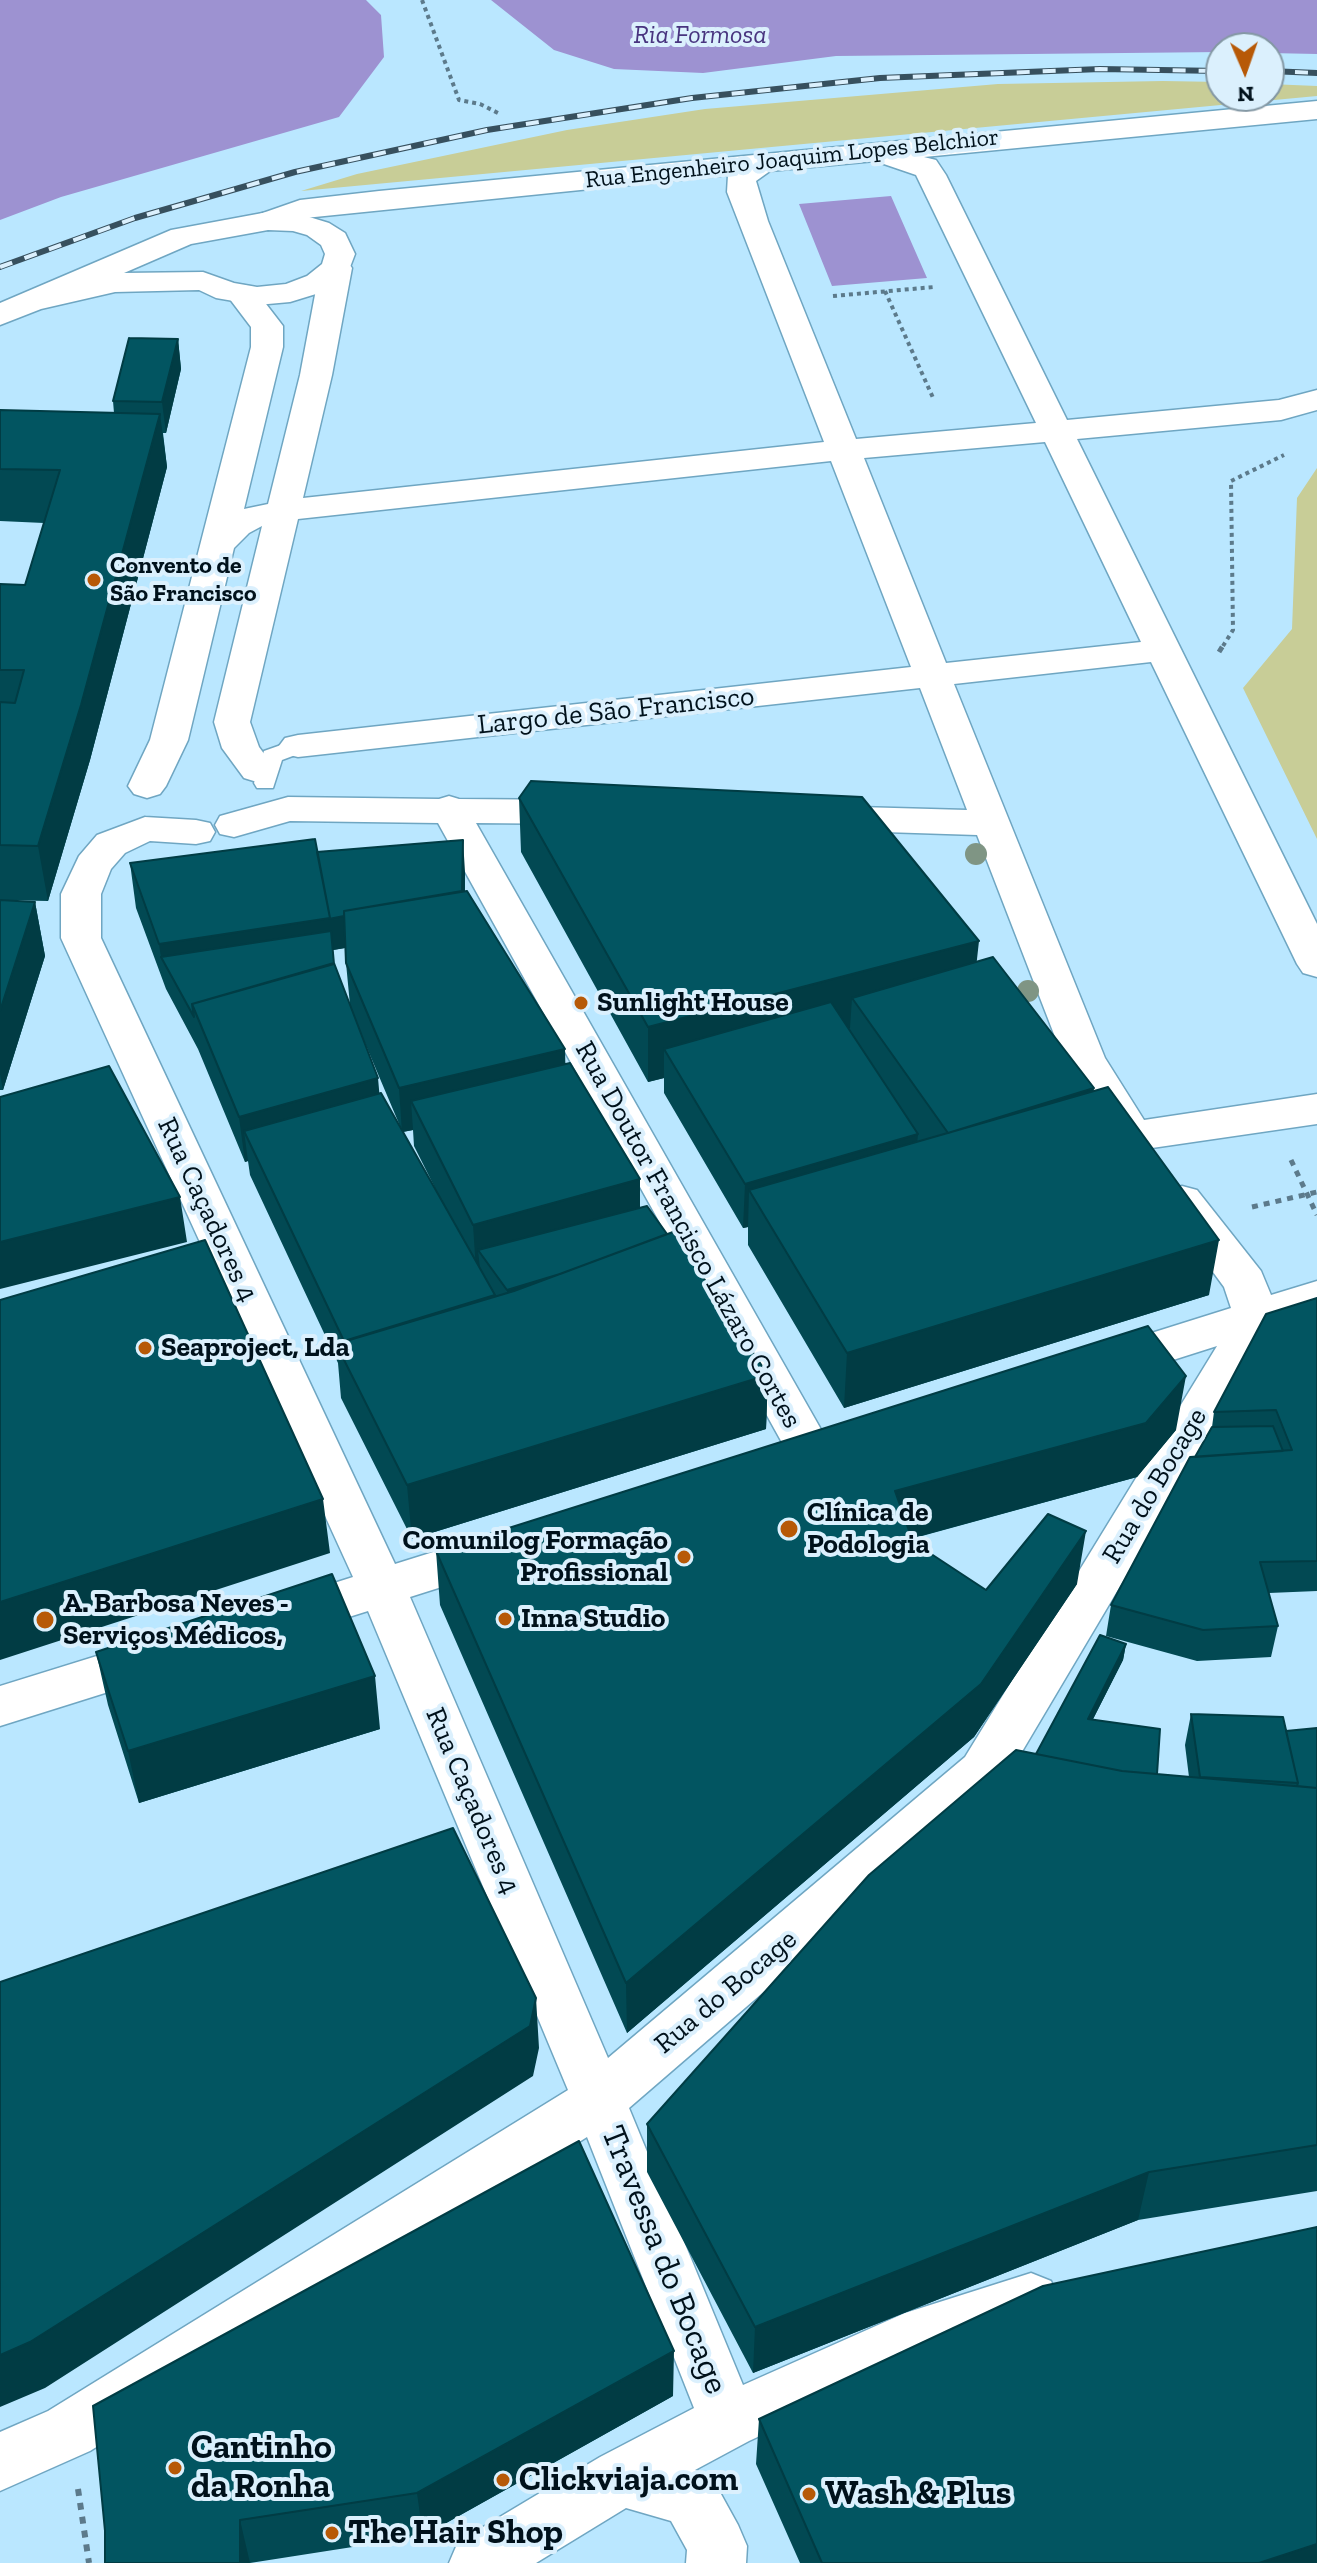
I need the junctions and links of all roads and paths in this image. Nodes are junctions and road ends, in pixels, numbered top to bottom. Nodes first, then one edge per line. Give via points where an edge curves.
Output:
1 (422, 0) edge
2 (1317, 110) edge
3 (500, 114) dead end
4 (872, 151) junction
5 (764, 162) junction
6 (254, 222) junction
7 (336, 268) junction
8 (203, 281) junction
9 (983, 282) junction
10 (885, 291) junction
11 (242, 294) junction
12 (785, 300) junction
13 (30, 302) junction
14 (0, 315) edge
15 (1315, 402) edge
16 (1058, 431) junction
17 (952, 441) junction
18 (844, 450) junction
19 (234, 471) junction
20 (285, 510) junction
21 (215, 548) junction
22 (1163, 650) junction
23 (1217, 656) dead end
24 (934, 675) junction
25 (298, 746) joint
26 (261, 776) junction
27 (147, 786) junction
28 (449, 808) junction
29 (620, 813) edge
30 (791, 818) edge
31 (993, 823) junction
32 (215, 828) junction
33 (1317, 964) edge
34 (1317, 1109) edge
35 (1270, 1116) junction
36 (1133, 1136) junction
37 (1317, 1192) edge
38 (1307, 1194) junction
39 (1317, 1215) edge
40 (1197, 1219) junction
41 (231, 1261) junction
42 (188, 1273) edge
43 (1317, 1297) edge
44 (1256, 1319) junction
45 (1153, 1350) junction
46 (1064, 1377) edge
47 (1202, 1409) junction
48 (855, 1439) edge
49 (811, 1453) junction
50 (766, 1467) edge
51 (530, 1541) edge
52 (382, 1588) junction
53 (241, 1632) edge
54 (196, 1646) edge
55 (0, 1706) edge
56 (599, 2100) junction
57 (1072, 2286) edge
58 (728, 2421) junction
59 (69, 2431) junction
60 (0, 2462) edge
61 (621, 2478) junction
62 (89, 2563) edge
63 (479, 2563) edge
64 (716, 2563) edge

1 - 3 path via 459,100
2 - 4 street, Rua Engenheiro Joaquim Lopes Belchior
4 - 5 street, Rua Engenheiro Joaquim Lopes Belchior
4 - 9 street via 925,166
5 - 6 street, Rua Engenheiro Joaquim Lopes Belchior via 300,209
5 - 12 street via 741,178 742,192
6 - 7 street via 295,222 318,229 334,240 340,254
6 - 8 street via 214,234 197,249 193,265
6 - 13 street via 182,237
7 - 11 street via 318,283 290,293
7 - 20 street
8 - 11 street
8 - 13 street via 115,283
9 - 10 path
9 - 16 street
10 - 12 path
10 - 17 path
11 - 19 street via 267,326 267,347
12 - 18 street
13 - 14 street
15 - 16 street via 1281,410
15 - 23 path via 1312,441 1231,481 1233,630
16 - 17 street
16 - 22 street
17 - 18 street
18 - 20 street
18 - 24 street
19 - 20 street via 241,495 255,508
19 - 21 street
20 - 21 street via 237,526
20 - 26 street via 232,722 241,748
21 - 27 street via 169,740
22 - 24 street, Largo de São Francisco
22 - 33 street
24 - 25 street, Largo de São Francisco
24 - 31 street
25 - 26 lane via 272,756
26 - 27 street via 244,761 202,756 170,765
26 - 32 street via 267,794 261,807
27 - 32 street via 149,811 160,821 177,829
28 - 29 street
28 - 32 street via 288,809
28 - 49 street, Rua Doutor Francisco Lázaro Cortes
30 - 31 street
31 - 36 street via 1085,1060
32 - 41 street, Rua Caçadores 4 via 145,829 111,844 93,865 81,894 81,938
34 - 35 street
35 - 36 street
35 - 38 path
36 - 40 street
37 - 38 path
38 - 39 path
38 - 40 path
40 - 44 street via 1245,1282
41 - 42 street
41 - 52 street, Rua Caçadores 4
43 - 44 street
44 - 45 street
44 - 47 street, Rua do Bocage
45 - 46 street
45 - 47 street
47 - 56 street, Rua do Bocage via 1004,1779
48 - 49 street
49 - 50 street
51 - 52 street
52 - 53 street
52 - 56 street, Rua Caçadores 4
54 - 55 street
56 - 58 street, Travessa do Bocage
56 - 59 street, Rua do Bocage
57 - 58 street via 905,2340
58 - 61 street
59 - 60 street, Rua do Bocage
59 - 62 path
61 - 63 street
61 - 64 street via 690,2497 717,2546

